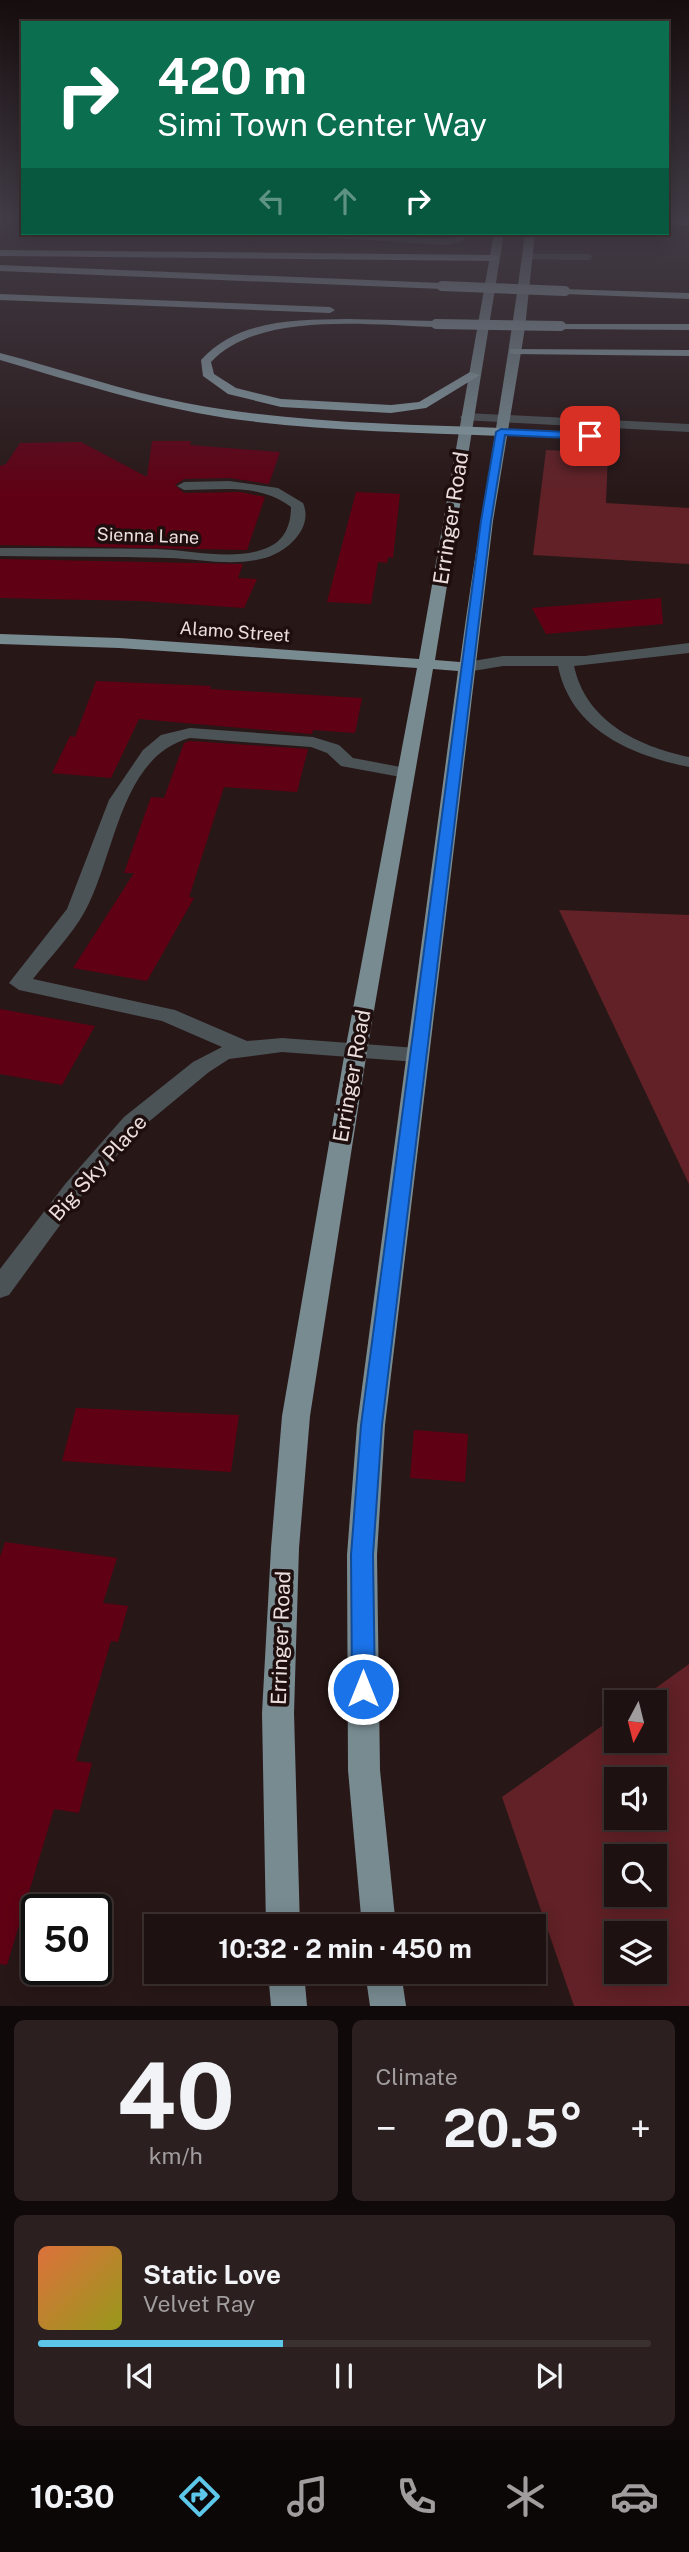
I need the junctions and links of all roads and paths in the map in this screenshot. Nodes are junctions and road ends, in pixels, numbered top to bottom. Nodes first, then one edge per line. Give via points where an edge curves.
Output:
1 (270, 311) edge
2 (486, 311) edge
3 (520, 311) edge
4 (436, 319) junction
5 (689, 326) edge
6 (514, 351) junction
7 (689, 353) edge
8 (0, 356) edge
9 (474, 375) junction
10 (465, 424) junction
11 (502, 425) junction
12 (689, 428) edge
13 (689, 440) edge
14 (184, 486) dead end
15 (0, 552) edge
16 (0, 639) edge
17 (689, 648) edge
18 (426, 664) junction
19 (467, 667) junction
20 (565, 670) junction
21 (689, 762) edge
22 (406, 773) junction
23 (245, 1048) junction
24 (356, 1051) junction
25 (417, 1055) junction
26 (0, 1288) edge
27 (283, 1914) edge
28 (378, 1914) edge
29 (287, 1984) edge
30 (385, 1984) edge
31 (289, 2006) edge
32 (388, 2006) edge

1 - 4 highway
2 - 9 main road, Erringer Road
3 - 6 main road, Erringer Road
4 - 5 highway, bridge
4 - 9 highway via 286,325 247,333 219,346 205,362 209,376 232,391 281,403 414,407
6 - 7 highway
6 - 11 main road, Erringer Road
8 - 10 highway via 204,411 293,422
9 - 10 main road, Erringer Road
10 - 11 highway
10 - 18 main road, Erringer Road
11 - 12 street
11 - 13 street
11 - 19 main road, Erringer Road
14 - 15 street, Sienna Lane via 255,486 289,497 299,515 290,539 274,550 228,559
16 - 18 main road, Alamo Street
17 - 20 street, Alamo Street
18 - 19 main road, Alamo Street
18 - 22 main road, Erringer Road
19 - 20 street, Alamo Street
19 - 25 main road, Erringer Road
20 - 21 street via 583,705 613,736 644,752
22 - 23 street via 347,762 333,749 313,742 190,733 167,739 149,754 118,800 76,910 19,983 168,1016
22 - 24 main road, Erringer Road
23 - 24 street, Big Sky Place via 282,1045
23 - 26 street, Big Sky Place via 222,1054 201,1067 132,1123 74,1189
24 - 25 street, Big Sky Place
24 - 27 main road, Erringer Road via 296,1416 278,1713
25 - 28 main road, Erringer Road via 372,1425 362,1555 364,1770
29 - 31 main road
30 - 32 main road

